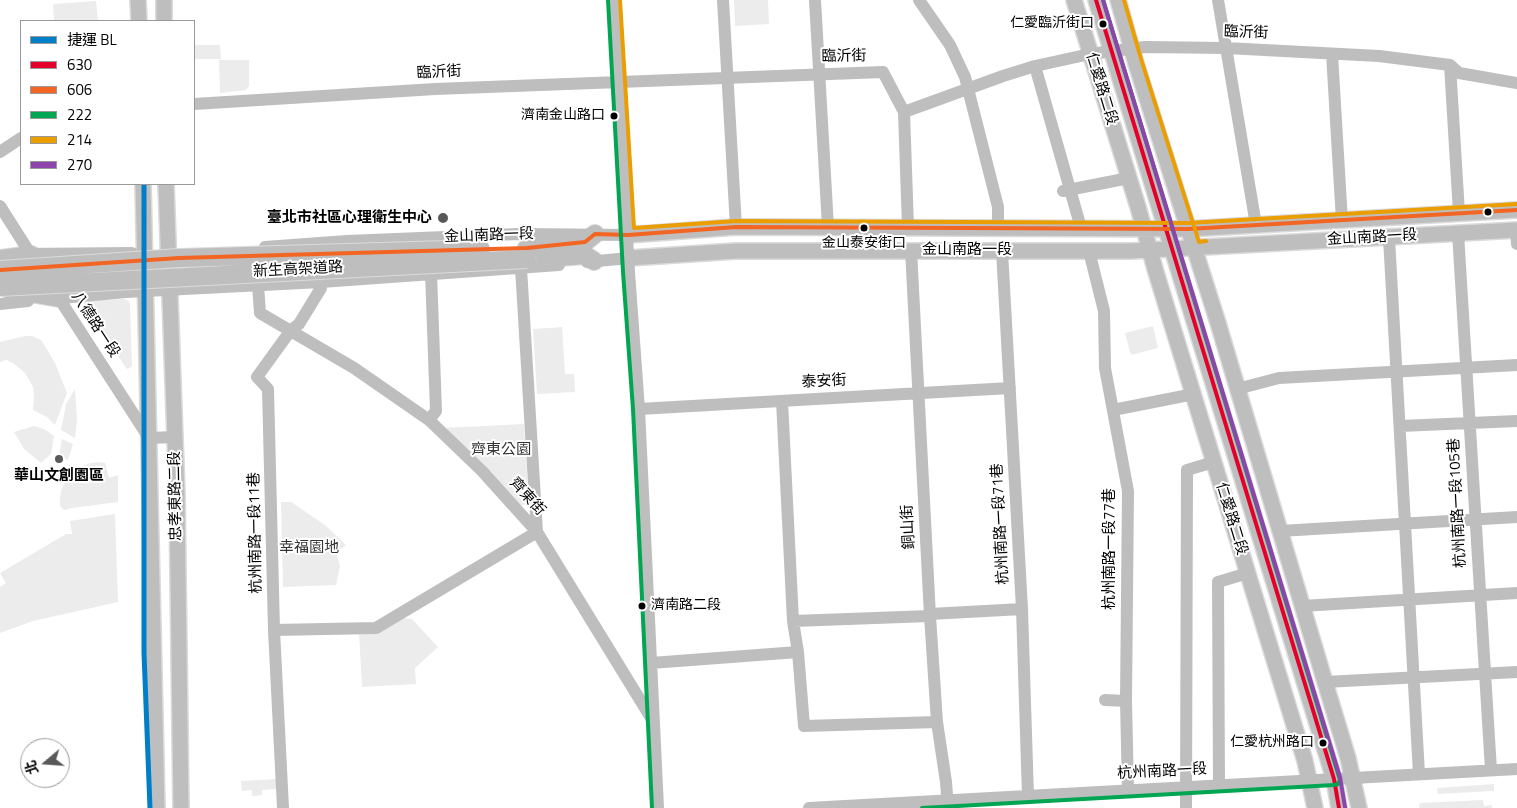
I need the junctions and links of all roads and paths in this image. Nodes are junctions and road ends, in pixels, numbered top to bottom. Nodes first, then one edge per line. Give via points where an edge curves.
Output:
1 (138, 0) edge
2 (164, 0) edge
3 (614, 0) edge
4 (723, 0) edge
5 (815, 0) edge
6 (919, 0) edge
7 (1074, 0) edge
8 (1096, 0) edge
9 (1118, 0) edge
10 (1218, 0) edge
11 (139, 20) edge
12 (164, 20) edge
13 (1226, 48) junction
14 (1132, 49) junction
15 (1112, 51) junction
16 (1090, 54) junction
17 (1332, 54) junction
18 (1450, 65) junction
19 (1035, 66) junction
20 (819, 74) junction
21 (727, 78) junction
22 (619, 81) junction
23 (1517, 83) edge
24 (968, 89) junction
25 (195, 104) edge
26 (904, 112) junction
27 (20, 139) edge
28 (0, 152) edge
29 (1129, 178) junction
30 (143, 185) edge
31 (166, 185) edge
32 (1066, 190) junction
33 (0, 206) edge
34 (1517, 210) edge
35 (1459, 213) junction
36 (1342, 221) junction
37 (1256, 225) junction
38 (736, 227) junction
39 (828, 227) junction
40 (908, 227) junction
41 (998, 227) junction
42 (1081, 228) junction
43 (1144, 228) junction
44 (1166, 228) junction
45 (1188, 229) junction
46 (1458, 233) junction
47 (595, 234) junction
48 (628, 234) junction
49 (1517, 235) edge
50 (1389, 238) junction
51 (260, 248) junction
52 (1172, 249) junction
53 (1195, 249) junction
54 (911, 250) junction
55 (1150, 250) junction
56 (168, 251) junction
57 (1002, 251) junction
58 (1089, 251) junction
59 (0, 252) edge
60 (144, 253) junction
61 (31, 255) junction
62 (525, 258) junction
63 (629, 258) junction
64 (0, 259) edge
65 (594, 261) joint
66 (0, 270) edge
67 (431, 273) junction
68 (321, 282) junction
69 (258, 285) junction
70 (0, 287) edge
71 (170, 290) junction
72 (145, 291) junction
73 (0, 294) edge
74 (59, 298) junction
75 (0, 304) edge
76 (291, 330) junction
77 (1517, 365) edge
78 (1467, 368) junction
79 (1396, 372) junction
80 (1010, 388) junction
81 (1237, 389) junction
82 (918, 394) junction
83 (1194, 394) junction
84 (782, 401) junction
85 (639, 409) junction
86 (1113, 410) junction
87 (429, 420) junction
88 (1517, 420) edge
89 (1470, 423) junction
90 (1400, 426) junction
91 (175, 437) junction
92 (149, 438) junction
93 (1214, 462) junction
94 (1517, 517) edge
95 (1476, 520) junction
96 (1405, 524) junction
97 (1280, 531) junction
98 (537, 532) junction
99 (1248, 573) junction
100 (1517, 594) edge
101 (1480, 596) junction
102 (1410, 599) junction
103 (1302, 606) junction
104 (1022, 609) junction
105 (930, 615) junction
106 (794, 621) junction
107 (274, 630) junction
108 (798, 652) junction
109 (651, 662) junction
110 (1517, 672) edge
111 (1484, 674) junction
112 (1414, 678) junction
113 (1325, 682) junction
114 (1105, 700) dead end
115 (1126, 701) junction
116 (937, 722) junction
117 (654, 724) junction
118 (1517, 769) edge
119 (1491, 770) junction
120 (1419, 774) junction
121 (1353, 778) junction
122 (1334, 779) junction
123 (1310, 780) junction
124 (1219, 785) junction
125 (1185, 788) junction
126 (1128, 790) junction
127 (1028, 796) junction
128 (948, 804) edge
129 (157, 808) edge
130 (181, 808) edge
131 (284, 808) edge
132 (658, 808) edge
133 (809, 808) edge
134 (1186, 808) edge
135 (1315, 808) edge
136 (1338, 808) edge
137 (1359, 808) edge

1 - 11 main road
2 - 12 main road
3 - 22 street
4 - 21 street
5 - 20 street
6 - 24 street via 950,45
7 - 16 main road, 仁愛路二段
8 - 15 main road, 仁愛路二段
9 - 14 main road
10 - 13 street
13 - 14 street, 臨沂街
13 - 17 street, 臨沂街
13 - 37 street
14 - 15 street, 臨沂街
14 - 45 main road
15 - 16 street, 臨沂街
15 - 44 main road, 仁愛路二段
16 - 19 street, 臨沂街
16 - 29 main road, 仁愛路二段
17 - 18 street, 臨沂街
17 - 36 street
18 - 23 street, 臨沂街 via 1459,73
18 - 35 street
19 - 24 street, 臨沂街
19 - 32 street
20 - 21 street, 臨沂街
20 - 26 street, 臨沂街 via 883,72
20 - 39 street
21 - 22 street, 臨沂街
21 - 38 street
22 - 25 street, 臨沂街
22 - 48 street
24 - 26 street, 臨沂街
24 - 41 street via 1002,206
26 - 40 street
27 - 28 street
29 - 32 street
29 - 43 main road, 仁愛路二段
30 - 60 main road, 忠孝東路二段
31 - 56 main road, 忠孝東路二段
32 - 42 street
33 - 61 street, 八德路一段
34 - 35 main road, 金山南路一段
35 - 36 main road, 金山南路一段
36 - 37 main road, 金山南路一段
37 - 45 main road, 金山南路一段
38 - 39 main road, 金山南路一段
38 - 48 main road, 金山南路一段
39 - 40 main road, 金山南路一段
40 - 41 main road, 金山南路一段
41 - 42 main road, 金山南路一段
42 - 43 main road, 金山南路一段
43 - 44 main road, 金山南路一段
43 - 55 main road, 仁愛路二段
44 - 45 main road, 金山南路一段
44 - 52 main road, 仁愛路二段
45 - 53 main road
46 - 49 main road, 金山南路一段
46 - 50 main road, 金山南路一段
46 - 78 street, 杭州南路一段105巷
47 - 48 street, 金山南路一段
47 - 51 street, 金山南路一段 via 347,241
47 - 62 highway via 584,242
48 - 63 street
50 - 53 main road, 金山南路一段
50 - 79 street
51 - 56 street, 金山南路一段
51 - 69 street
52 - 53 main road, 金山南路一段
52 - 55 main road, 金山南路一段
52 - 122 main road, 仁愛路二段
53 - 81 main road
54 - 57 main road, 金山南路一段
54 - 63 main road, 金山南路一段 via 736,251
54 - 82 street, 銅山街
55 - 58 main road, 金山南路一段
55 - 83 main road, 仁愛路二段
56 - 60 street, 金山南路一段
56 - 71 main road, 忠孝東路二段
57 - 58 main road, 金山南路一段
57 - 80 street, 杭州南路一段71巷
58 - 86 street, 杭州南路一段77巷 via 1104,311 1105,368
59 - 61 street, 金山南路一段
60 - 61 street, 金山南路一段
60 - 72 main road, 忠孝東路二段
61 - 64 highway
61 - 74 street, 八德路一段
62 - 65 highway, 新生高架道路 via 584,255
62 - 66 highway, 新生高架道路, bridge via 179,258
62 - 67 street
62 - 70 highway, 新生高架道路, bridge
62 - 98 street
63 - 65 street, 金山南路一段
63 - 85 street
67 - 68 street
67 - 87 street via 436,411
68 - 69 street
68 - 76 street, 杭州南路一段11巷 via 321,288 299,324
69 - 71 street
69 - 76 street, 齊東街 via 260,313
71 - 72 street
71 - 91 main road, 忠孝東路二段
72 - 74 street
72 - 92 main road, 忠孝東路二段
73 - 74 highway via 30,293
74 - 75 street
74 - 92 street, 八德路一段
76 - 87 street, 齊東街
76 - 107 street, 杭州南路一段11巷 via 257,377 268,389
77 - 78 street
78 - 79 street
78 - 89 street, 杭州南路一段105巷
79 - 81 street via 1279,378
79 - 90 street
80 - 82 street, 泰安街
80 - 104 street, 杭州南路一段71巷
81 - 97 main road
82 - 84 street, 泰安街
82 - 105 street, 銅山街
83 - 86 street
83 - 93 main road, 仁愛路二段
84 - 85 street, 泰安街
84 - 106 street
85 - 109 street
86 - 115 street, 杭州南路一段77巷 via 1128,491
87 - 98 street, 齊東街 via 482,471
88 - 89 street
89 - 90 street
89 - 95 street, 杭州南路一段105巷
90 - 96 street
91 - 92 street
91 - 130 main road, 忠孝東路二段
92 - 129 main road, 忠孝東路二段
93 - 99 main road, 仁愛路二段
93 - 125 street via 1187,470
94 - 95 street
95 - 96 street
95 - 101 street, 杭州南路一段105巷
96 - 97 street
96 - 102 street
97 - 103 main road
98 - 107 street via 376,628
98 - 117 street, 齊東街
99 - 123 main road, 仁愛路二段
99 - 124 street via 1218,582
100 - 101 street
101 - 102 street
101 - 111 street, 杭州南路一段105巷
102 - 103 street
102 - 112 street
103 - 113 main road
104 - 105 street
104 - 127 street, 杭州南路一段71巷
105 - 106 street
105 - 116 street, 銅山街
106 - 108 street
107 - 131 street, 杭州南路一段11巷
108 - 109 street
108 - 116 street via 804,726
109 - 117 street
110 - 111 street
111 - 112 street
111 - 119 street, 杭州南路一段105巷
112 - 113 street
112 - 120 street
113 - 121 main road
114 - 115 street
115 - 126 street, 杭州南路一段77巷
116 - 128 street, 銅山街
117 - 132 street
118 - 119 street, 杭州南路一段
119 - 120 street, 杭州南路一段
120 - 121 street, 杭州南路一段
121 - 122 street, 杭州南路一段
121 - 137 main road
122 - 123 street, 杭州南路一段
122 - 136 main road, 仁愛路二段
123 - 124 street, 杭州南路一段
123 - 135 main road, 仁愛路二段
124 - 125 street, 杭州南路一段
125 - 126 street, 杭州南路一段
125 - 134 street
126 - 127 street, 杭州南路一段
127 - 128 street, 杭州南路一段
128 - 133 street, 杭州南路一段

